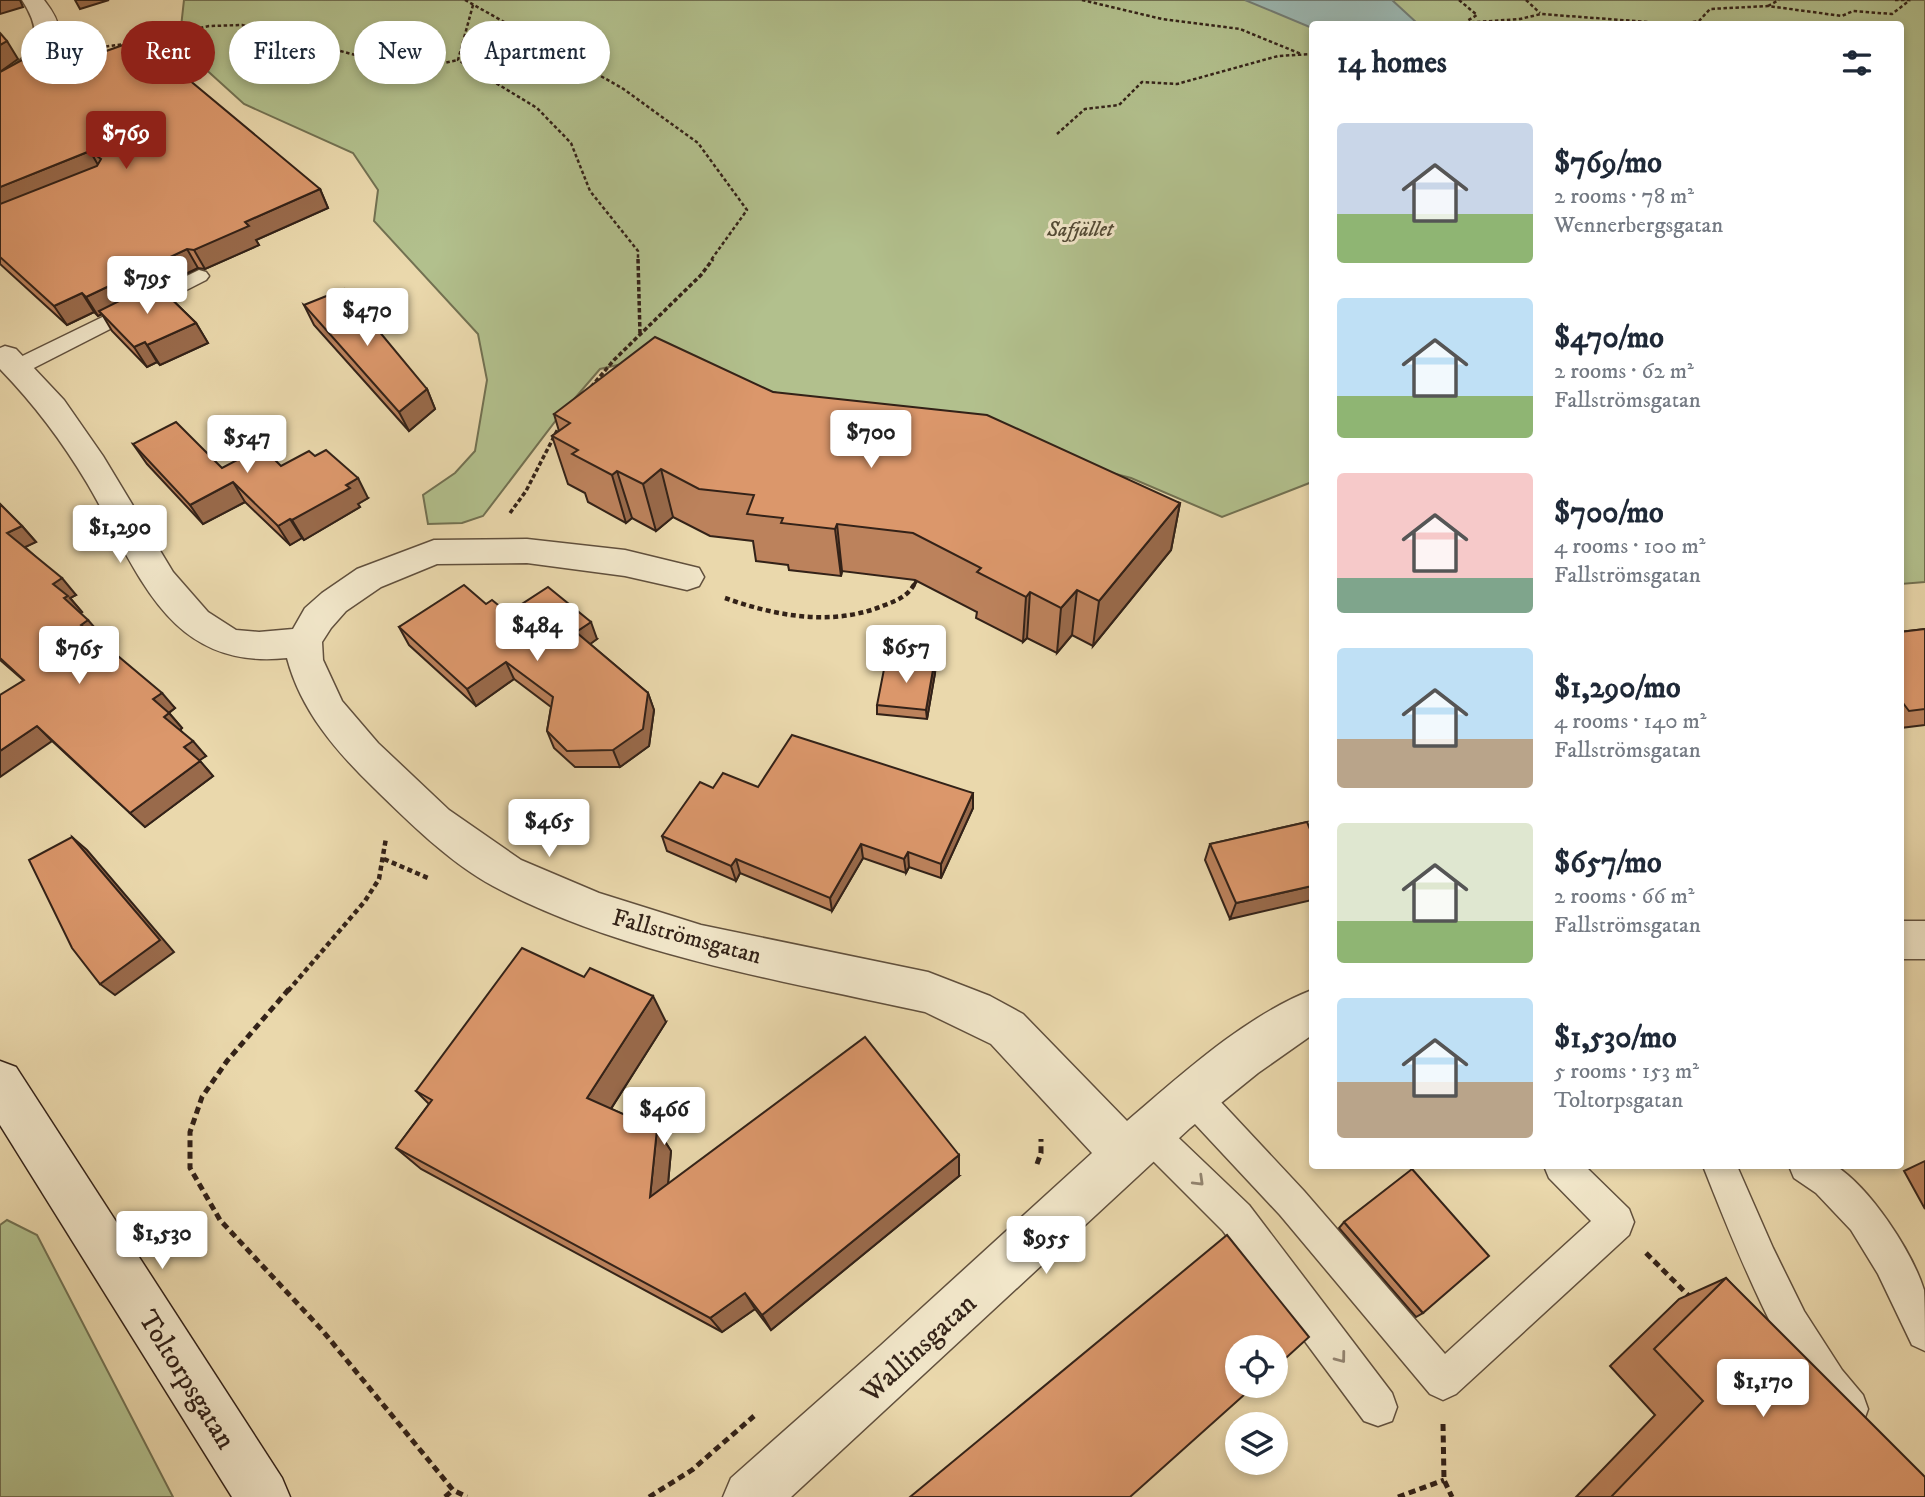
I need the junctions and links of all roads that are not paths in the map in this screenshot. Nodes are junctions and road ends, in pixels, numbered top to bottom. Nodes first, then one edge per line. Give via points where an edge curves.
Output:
1 (33, 0) edge
2 (0, 85) edge
3 (199, 276) dead end
4 (10, 362) joint
5 (687, 577) road end
6 (304, 642) junction
7 (1904, 940) edge
8 (1925, 940) edge
9 (1309, 1013) edge
10 (0, 1083) edge
11 (1193, 1097) junction
12 (1138, 1144) junction
13 (1564, 1169) edge
14 (1721, 1169) edge
15 (1811, 1169) edge
16 (1925, 1332) edge
17 (1378, 1407) dead end
18 (1871, 1434) edge
19 (263, 1497) edge
20 (750, 1497) edge

1 - 2 street via 47,20 49,36 32,63
3 - 4 lane
4 - 6 street via 53,407 170,594 192,621 218,638 242,645
5 - 6 street via 625,563 527,551 435,552 369,578 318,618
6 - 12 street, Fallströmsgatan via 305,660 327,710 364,754 435,822 506,873 592,910 701,944 928,992 975,1011 1007,1029
7 - 8 street
9 - 11 street, Wallinsgatan
10 - 19 street, Toltorpsgatan
11 - 12 street, Wallinsgatan
11 - 13 lane via 1292,1203 1443,1381 1616,1222
12 -> 17 lane via 1236,1218
12 - 20 street, Wallinsgatan
14 - 18 lane via 1799,1337
15 - 16 lane via 1854,1203 1882,1245

